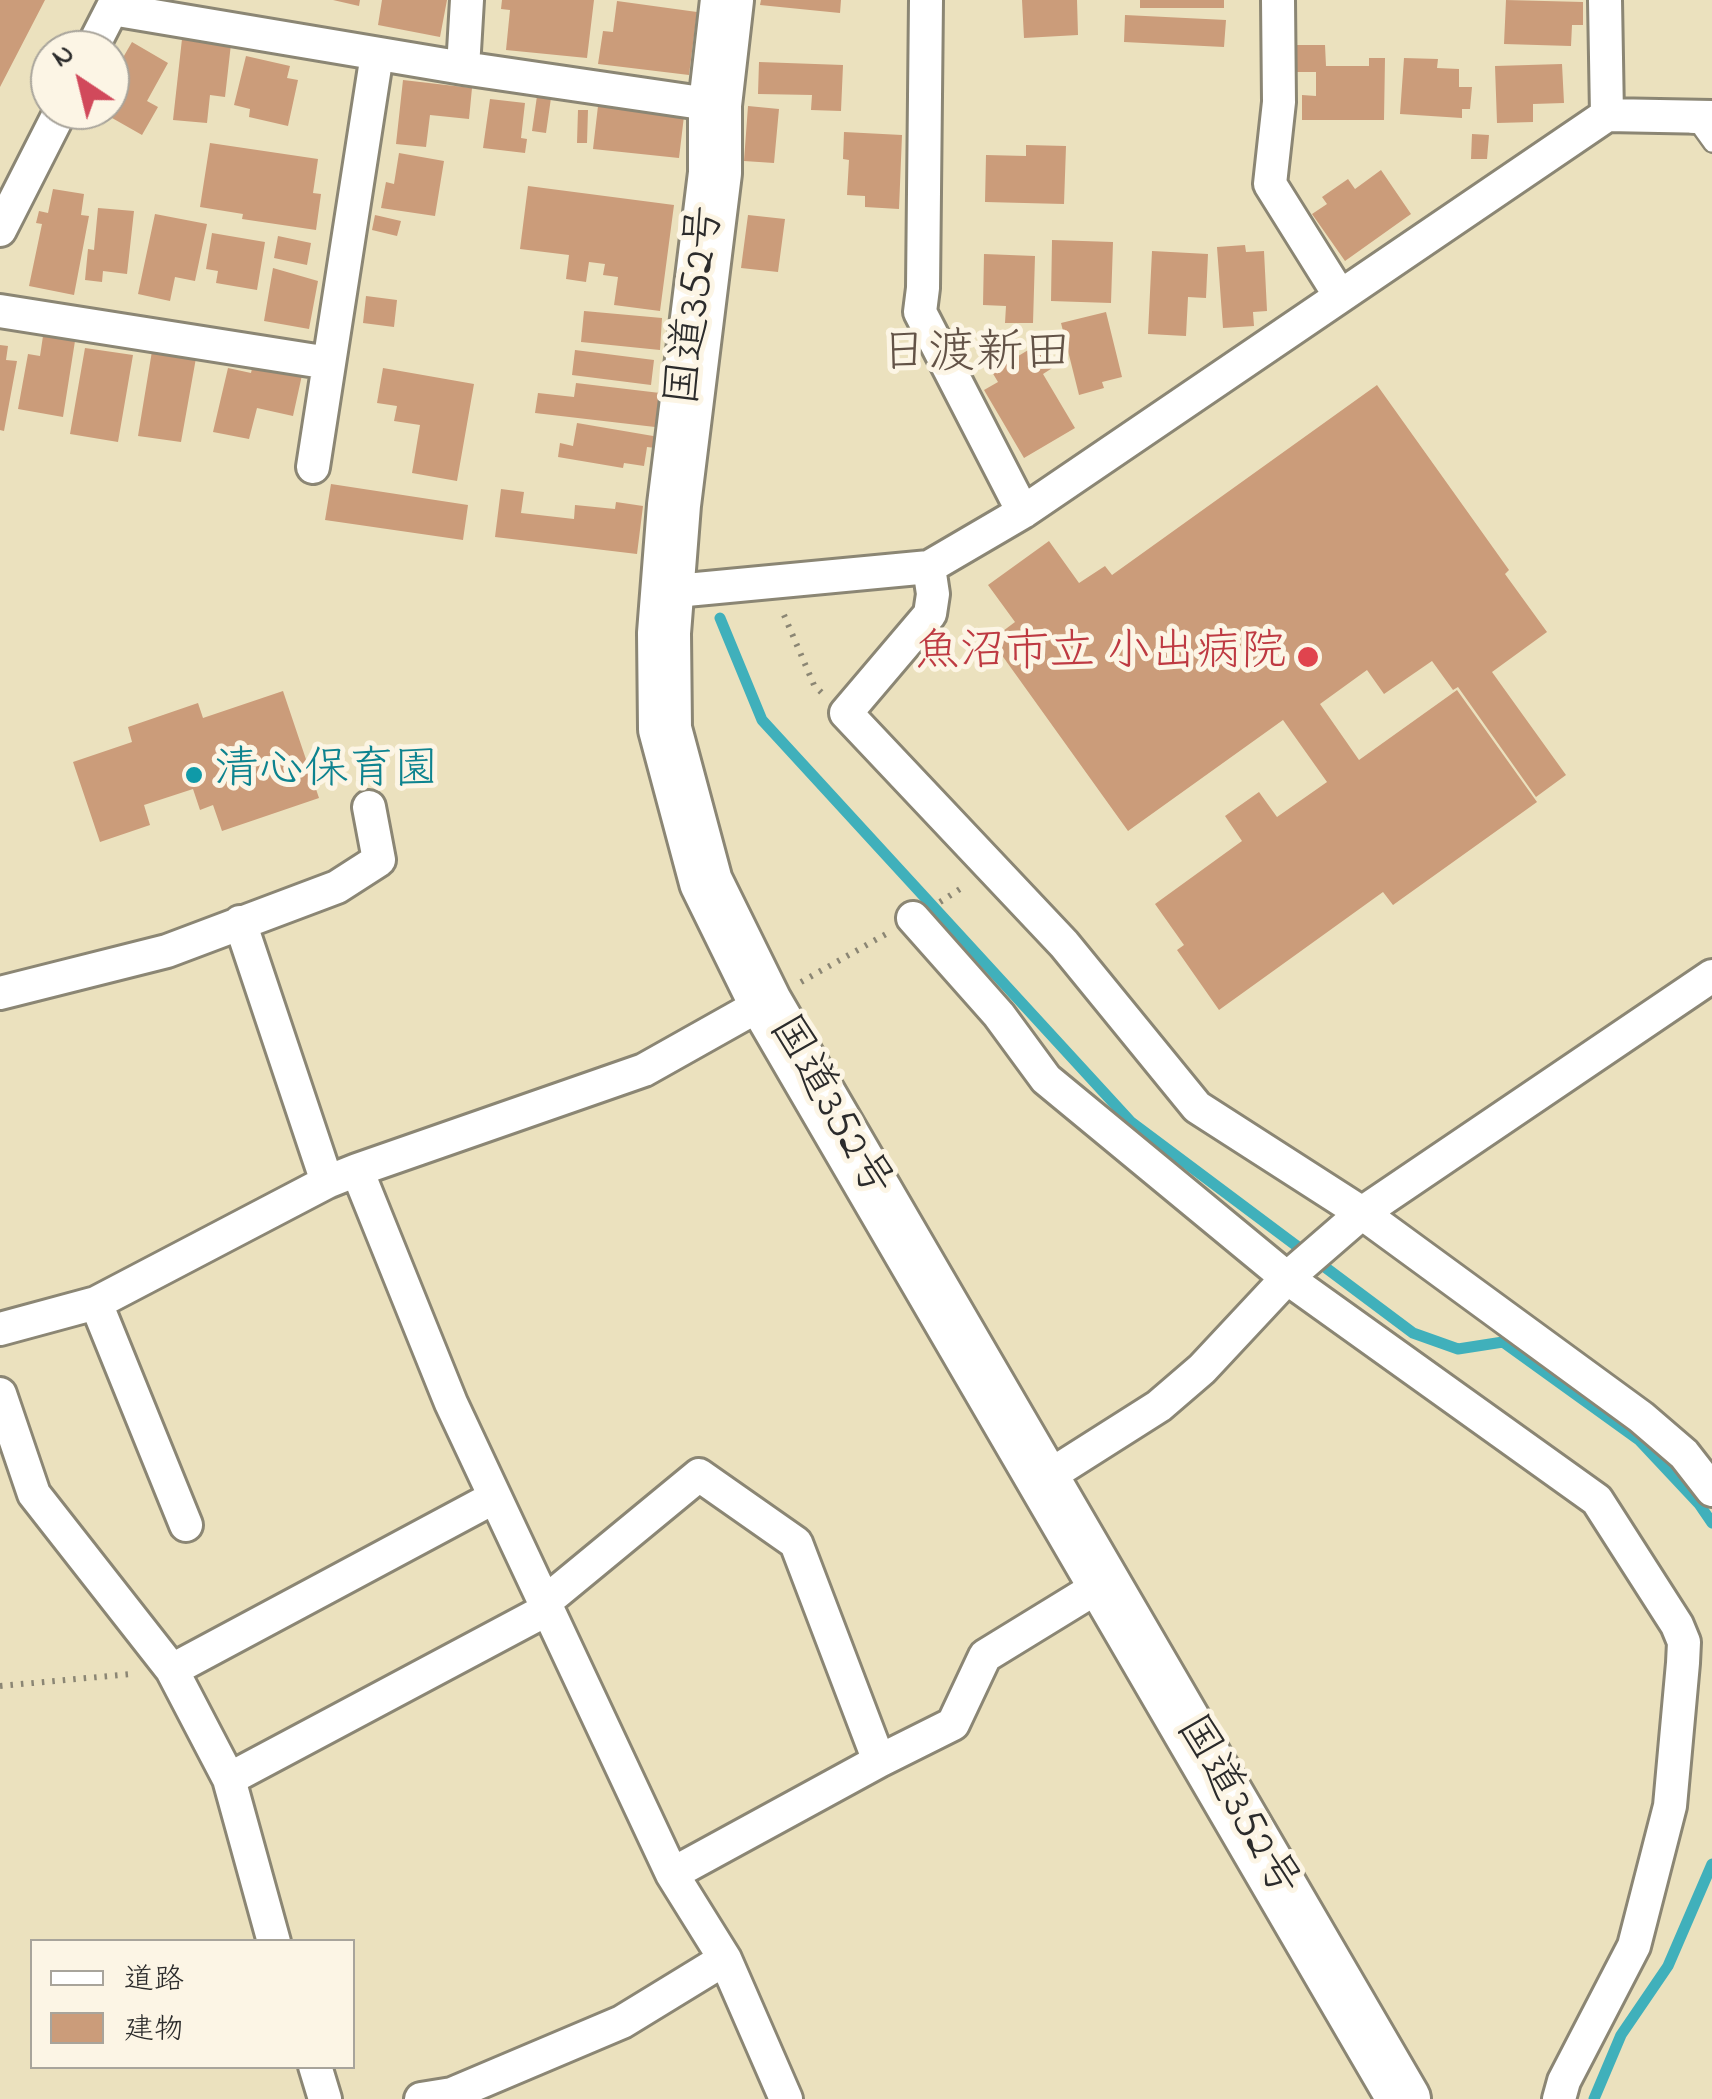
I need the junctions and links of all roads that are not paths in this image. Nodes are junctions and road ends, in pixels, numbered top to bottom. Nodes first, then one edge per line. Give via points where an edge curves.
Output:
1 (467, 0) edge
2 (726, 0) edge
3 (926, 0) edge
4 (1278, 0) edge
5 (1606, 0) edge
6 (114, 4) edge
7 (101, 30) edge
8 (377, 54) junction
9 (463, 68) junction
10 (715, 106) junction
11 (1608, 116) junction
12 (1712, 117) edge
13 (51, 130) edge
14 (1712, 144) edge
15 (0, 230) edge
16 (1340, 296) junction
17 (0, 311) edge
18 (329, 363) junction
19 (313, 467) dead end
20 (1022, 512) junction
21 (929, 567) junction
22 (666, 592) junction
23 (369, 807) dead end
24 (913, 918) road end
25 (240, 922) junction
26 (1712, 976) edge
27 (0, 994) edge
28 (765, 1002) junction
29 (342, 1176) junction
30 (1362, 1213) junction
31 (1301, 1266) junction
32 (96, 1303) junction
33 (0, 1329) edge
34 (0, 1394) edge
35 (1044, 1479) junction
36 (1712, 1490) edge
37 (495, 1497) junction
38 (186, 1525) dead end
39 (1104, 1583) junction
40 (546, 1606) junction
41 (172, 1670) junction
42 (879, 1761) junction
43 (230, 1779) junction
44 (672, 1874) junction
45 (273, 1939) edge
46 (726, 1959) junction
47 (316, 2069) edge
48 (325, 2099) edge
49 (421, 2099) edge
50 (786, 2099) edge
51 (1404, 2099) edge
52 (1559, 2099) edge

1 - 9 street
2 - 10 highway, 国道352号
3 - 20 street via 920,312
4 - 16 street via 1279,102 1270,184
5 - 11 street
6 - 7 street
6 - 8 street
8 - 9 street
8 - 18 street
9 - 10 street
10 - 22 highway, 国道352号 via 715,173
11 - 12 street
11 - 14 lane via 1699,126
11 - 16 street
13 - 15 street
16 - 20 street
17 - 18 street
18 - 19 street
20 - 21 street
21 - 22 street
21 - 30 street via 930,614 846,713 1064,944 1197,1106
22 - 28 highway, 国道352号 via 665,729 706,882
23 - 25 street via 378,860 337,887
24 - 31 street via 1046,1080
25 - 27 street via 166,951
25 - 29 street
26 - 30 street
28 - 29 street via 644,1070
28 - 35 highway, 国道352号
29 - 32 street
29 - 37 street
30 - 31 street
30 - 36 street via 1641,1418 1684,1454
31 - 35 street via 1159,1406
31 - 52 street via 1597,1500 1684,1642 1670,1806 1634,1946
32 - 33 street
32 - 38 street
34 - 41 street via 34,1494
35 - 39 highway, 国道352号
37 - 40 street
37 - 41 street
39 - 42 street via 985,1656 953,1724
39 - 51 highway, 国道352号
40 - 42 street via 699,1475 796,1543
40 - 43 street
40 - 44 street
41 - 43 street
42 - 44 street
43 - 45 street
44 - 46 street
46 - 49 street via 622,2022 452,2094
46 - 50 street
47 - 48 street

